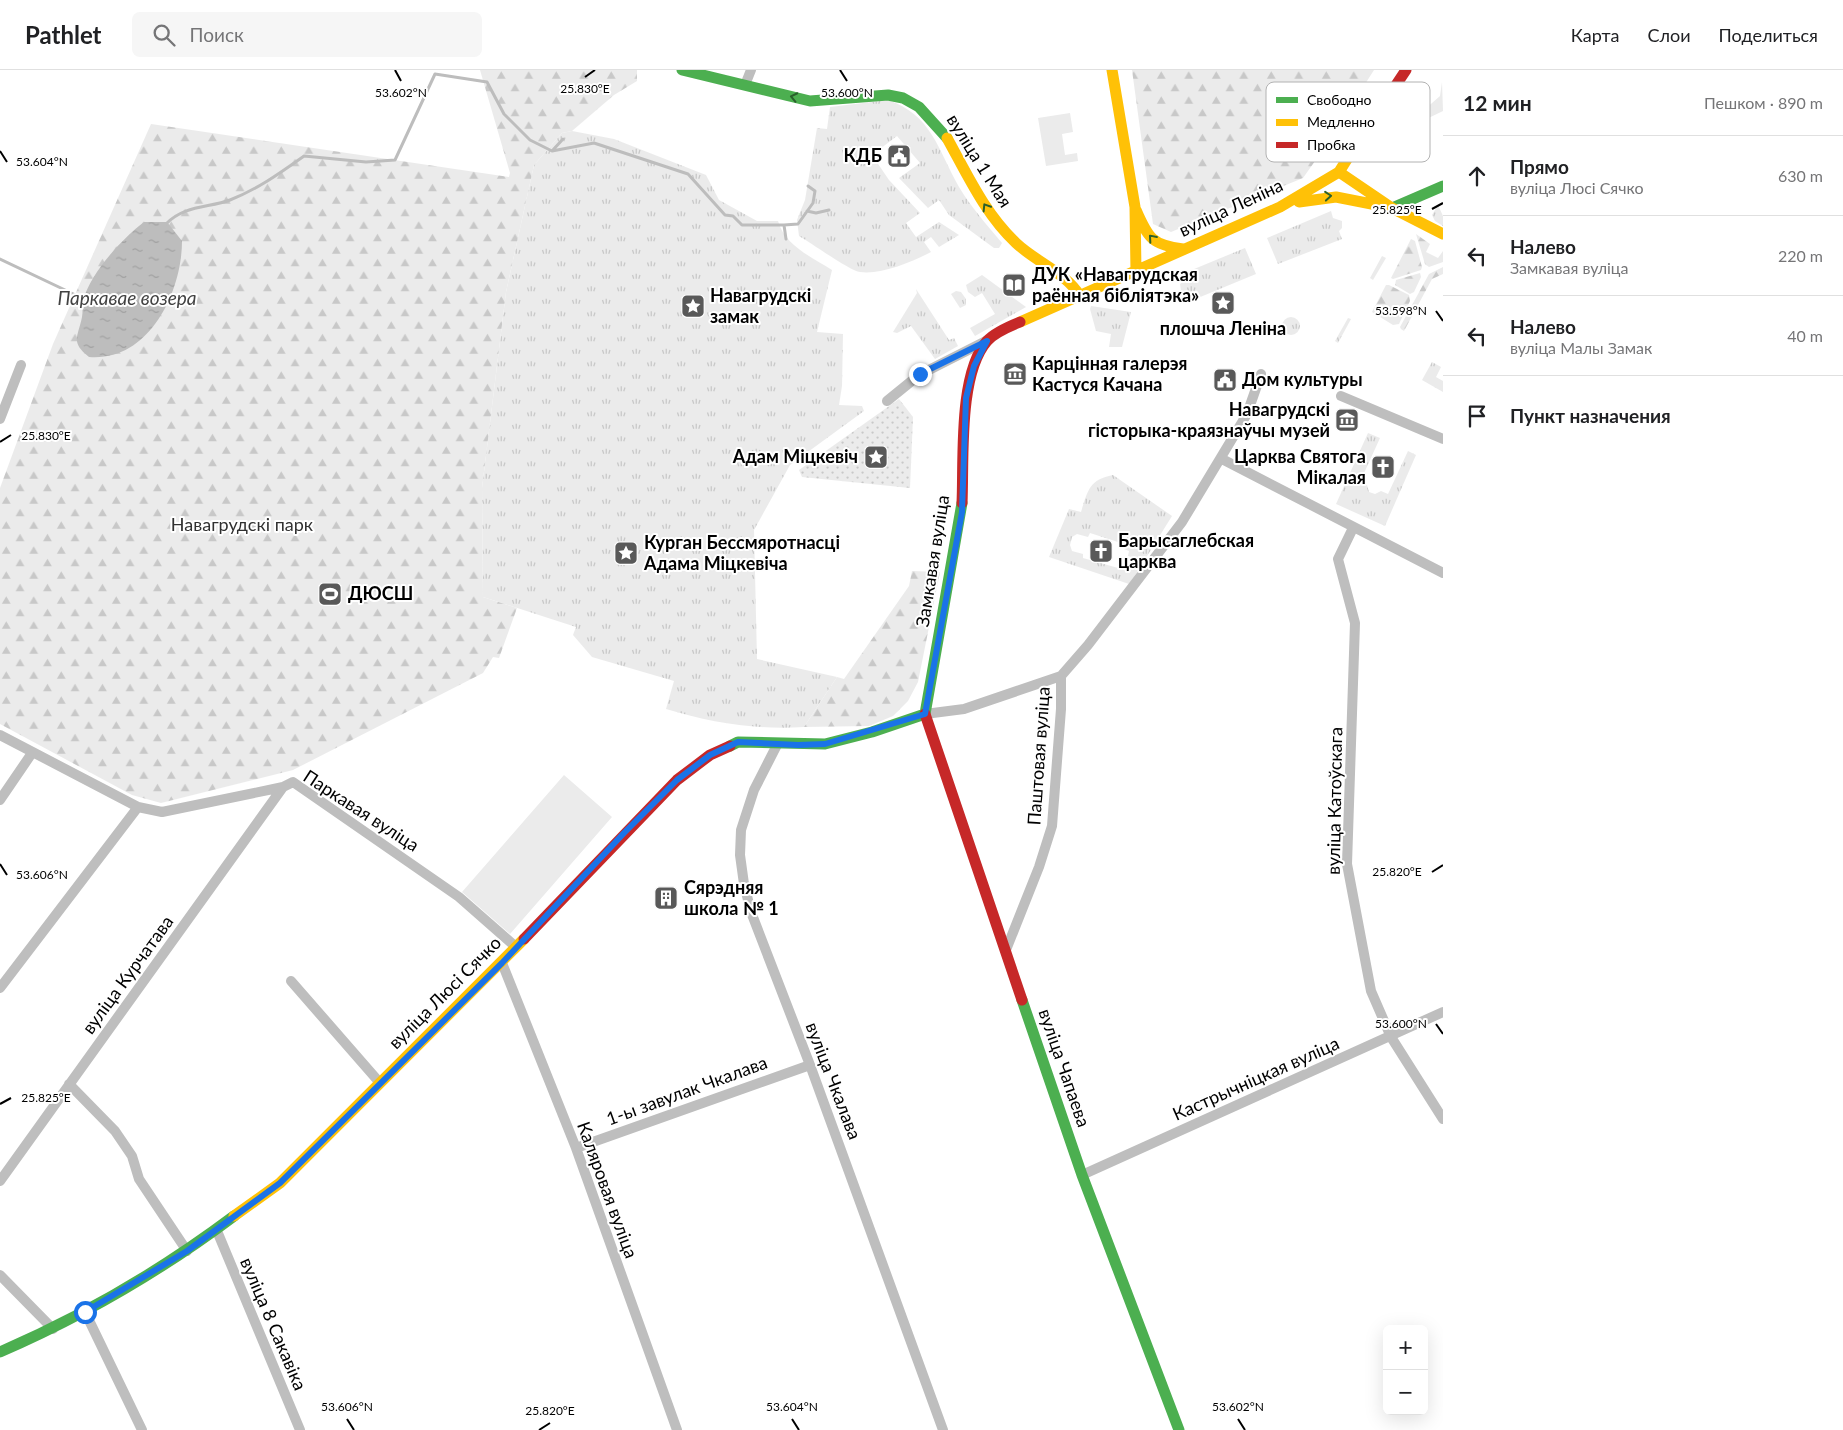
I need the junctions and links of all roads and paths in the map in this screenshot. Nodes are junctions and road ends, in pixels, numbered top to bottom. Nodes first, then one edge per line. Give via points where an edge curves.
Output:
1 (682, 70) edge
2 (751, 70) edge
3 (1112, 70) edge
4 (1406, 70) edge
5 (1398, 82) edge
6 (745, 85) junction
7 (1347, 162) edge
8 (1343, 174) junction
9 (1443, 186) edge
10 (1134, 207) junction
11 (1280, 207) junction
12 (1392, 208) junction
13 (1443, 234) edge
14 (1183, 249) junction
15 (1136, 271) junction
16 (1080, 296) junction
17 (987, 341) junction
18 (21, 365) dead end
19 (1261, 374) dead end
20 (1341, 396) dead end
21 (887, 401) dead end
22 (0, 419) edge
23 (1443, 439) edge
24 (1222, 459) junction
25 (1353, 528) junction
26 (1443, 573) edge
27 (1061, 676) junction
28 (925, 714) junction
29 (0, 735) edge
30 (778, 743) junction
31 (32, 753) junction
32 (283, 788) junction
33 (0, 800) edge
34 (138, 807) junction
35 (516, 947) junction
36 (1006, 950) junction
37 (502, 963) junction
38 (291, 981) dead end
39 (0, 988) edge
40 (1443, 1012) edge
41 (1391, 1037) junction
42 (810, 1065) junction
43 (380, 1083) junction
44 (70, 1084) junction
45 (1443, 1119) edge
46 (576, 1148) junction
47 (1082, 1175) junction
48 (0, 1181) edge
49 (217, 1231) junction
50 (187, 1251) junction
51 (0, 1275) edge
52 (85, 1312) junction
53 (53, 1329) junction
54 (0, 1352) edge
55 (142, 1430) edge
56 (300, 1430) edge
57 (677, 1430) edge
58 (943, 1430) edge
59 (1180, 1430) edge

1 - 6 main road, вуліца 1 Мая
2 - 6 street
3 - 10 main road
4 - 5 main road
16 -> 6 main road, вуліца 1 Мая via 1072,285 1018,244 988,211 946,136 919,107 903,98 888,96 810,101
7 - 8 main road
8 - 11 main road, вуліца Леніна
8 - 12 main road
9 - 12 main road
14 -> 10 main road via 1155,243
10 - 15 main road
11 -> 12 main road via 1315,197 1341,195
11 - 14 main road, вуліца Леніна
12 - 13 main road
14 - 15 main road, вуліца Леніна
15 - 16 main road, Замкавая вуліца
16 - 17 main road, Замкавая вуліца via 1008,327
17 - 21 street via 920,374
17 - 28 main road, Замкавая вуліца via 974,366 966,398 962,512
18 - 22 street
19 - 24 street, Паштовая вуліца via 1247,414
20 - 23 street
24 - 25 street
24 - 27 street, Паштовая вуліца via 1182,522
25 - 26 street
25 - 41 street, вуліца Катоўскага via 1338,559 1355,622 1347,864 1371,991
27 - 28 street, Паштовая вуліца via 964,709
27 - 36 street, Паштовая вуліца via 1052,826
28 - 30 main road, вуліца Люсі Сячко via 825,744
28 - 36 main road, вуліца Чапаева
29 - 31 street, Паркавая вуліца
30 - 35 main road, вуліца Люсі Сячко via 738,742 710,755 677,780
30 - 42 street, вуліца Чкалава via 754,790 741,830 740,856 751,912
31 - 33 street
31 - 34 street, Паркавая вуліца
32 - 34 street, Паркавая вуліца via 162,812
32 - 35 street, Паркавая вуліца via 293,782 459,897
32 - 44 street, вуліца Курчатава
34 - 39 street
35 - 37 main road, вуліца Люсі Сячко
36 - 47 main road, вуліца Чапаева
37 - 43 main road, вуліца Люсі Сячко
37 - 46 street, Каляровая вуліца
38 - 43 street
40 - 41 street, Кастрычніцкая вуліца
41 - 45 street, вуліца Катоўскага
41 - 47 street, Кастрычніцкая вуліца
42 - 46 street, 1-ы завулак Чкалава
42 - 58 street, вуліца Чкалава
43 - 49 main road, вуліца Люсі Сячко via 280,1183
44 - 48 street, вуліца Курчатава
44 - 50 street via 115,1131 132,1156 139,1180
46 - 57 street, Каляровая вуліца
47 - 59 main road, вуліца Чапаева
49 - 50 main road, вуліца Люсі Сячко
49 - 56 street, вуліца 8 Сакавіка
50 - 52 main road, вуліца Люсі Сячко
51 - 53 street
52 - 53 main road, вуліца Люсі Сячко
52 - 55 street
53 - 54 main road, вуліца Люсі Сячко

